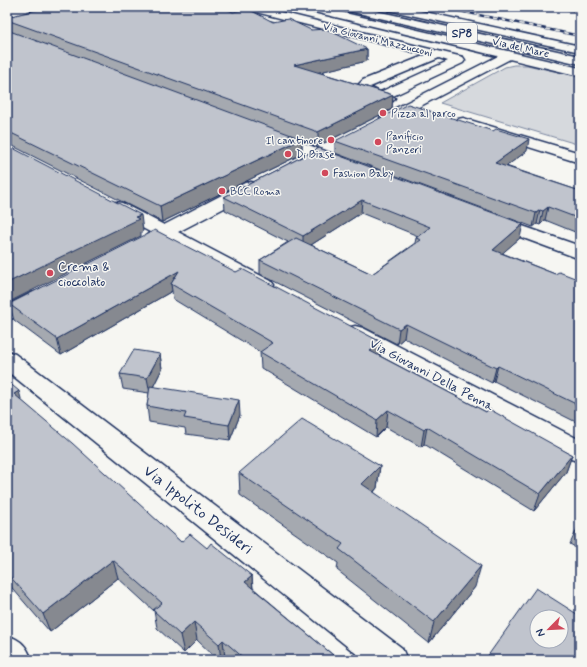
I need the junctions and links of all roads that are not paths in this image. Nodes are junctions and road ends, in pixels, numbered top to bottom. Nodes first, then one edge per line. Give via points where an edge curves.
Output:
1 (248, 7) edge
2 (306, 7) edge
3 (345, 7) edge
4 (388, 7) edge
5 (580, 49) edge
6 (438, 54) junction
7 (508, 55) junction
8 (580, 60) edge
9 (580, 72) edge
10 (382, 96) junction
11 (412, 106) junction
12 (430, 111) edge
13 (451, 118) edge
14 (372, 126) edge
15 (257, 130) edge
16 (338, 143) edge
17 (318, 153) junction
18 (580, 158) edge
19 (298, 163) edge
20 (354, 167) edge
21 (262, 181) edge
22 (102, 200) edge
23 (478, 214) edge
24 (164, 232) junction
25 (136, 246) edge
26 (580, 253) edge
27 (55, 288) edge
28 (278, 293) edge
29 (7, 313) edge
30 (341, 326) edge
31 (7, 359) edge
32 (580, 452) edge
33 (7, 651) edge
34 (15, 660) edge
35 (390, 660) edge

1 - 6 street, Via Giovanni Mazzucconi
2 - 7 street
3 - 8 street, Via del Mare / SP8
4 - 5 street
6 - 10 street via 362,87 366,91
6 - 10 street, Via Giovanni Mazzucconi via 459,60
7 - 9 street
7 - 11 street
10 - 11 street
11 - 12 street
11 - 14 street
13 - 18 street
15 - 17 street
16 - 17 street
17 - 19 street
17 - 20 street
21 - 24 street
22 - 24 street
23 - 26 street
24 - 25 street
24 - 28 street
27 - 29 street
30 - 32 street, Via Giovanni Della Penna
31 - 35 street, Via Ippolito Desideri
33 - 34 street

